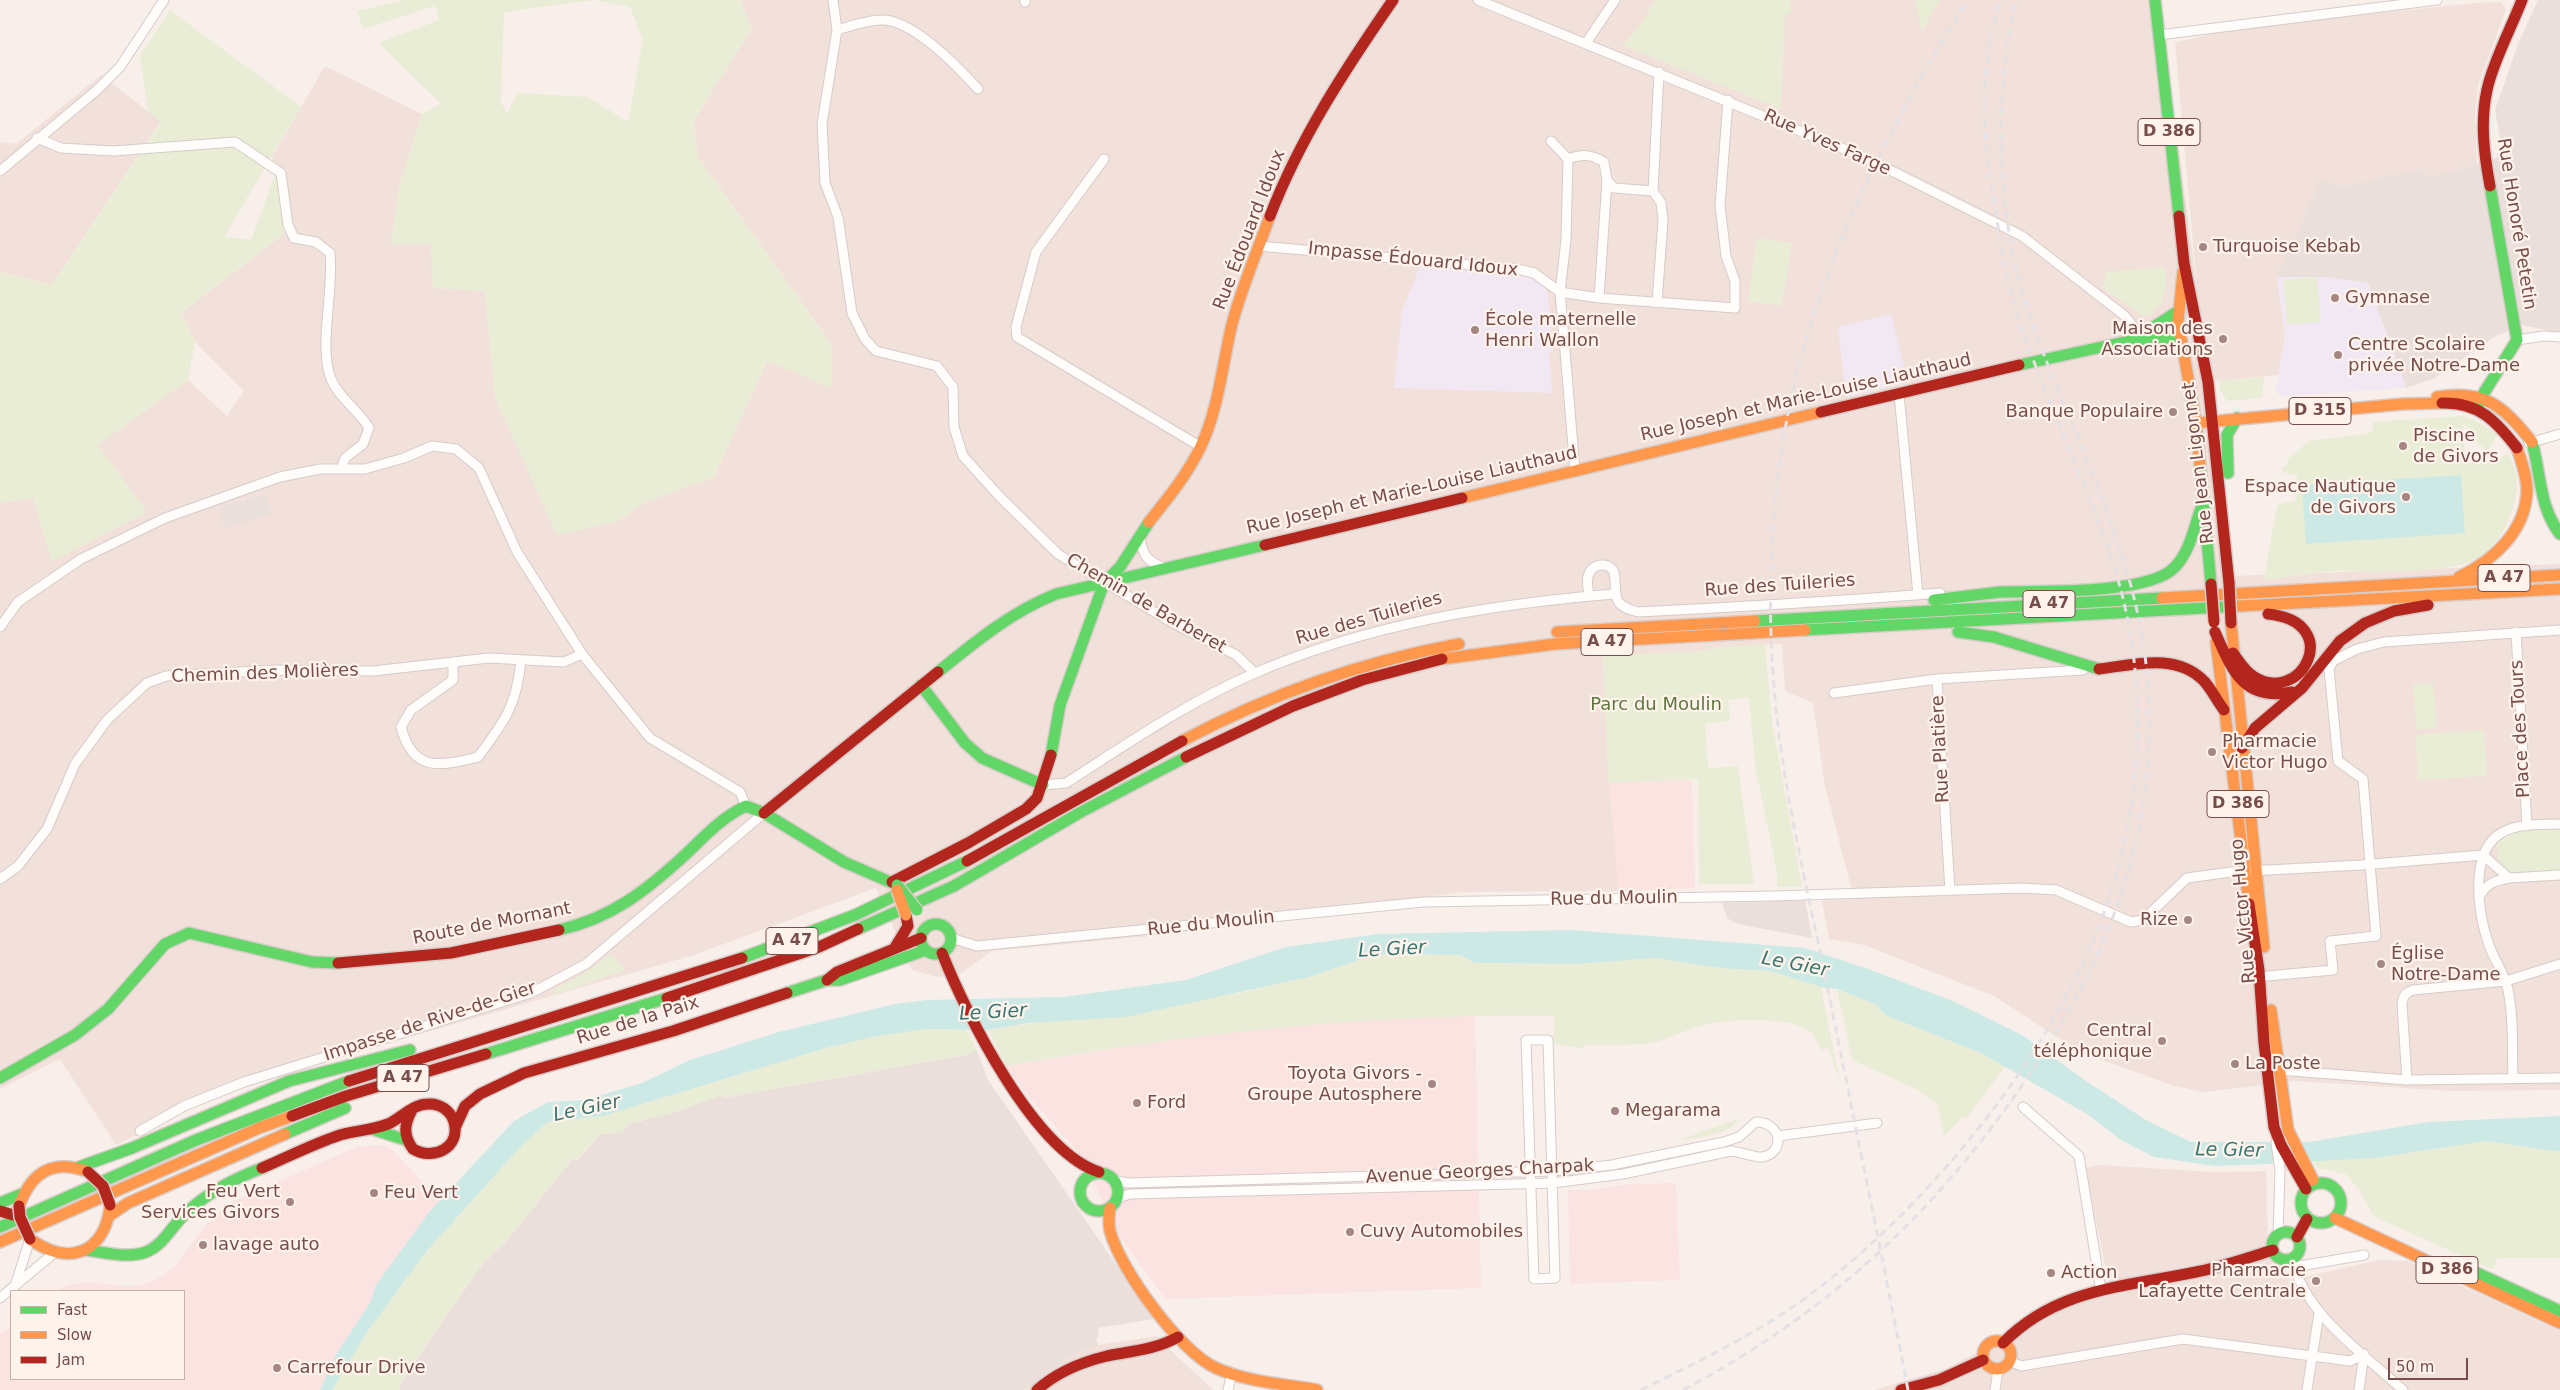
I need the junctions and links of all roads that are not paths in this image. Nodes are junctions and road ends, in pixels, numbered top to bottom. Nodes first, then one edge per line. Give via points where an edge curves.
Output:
1 (164, 0) edge
2 (834, 0) edge
3 (1393, 0) edge
4 (1478, 0) edge
5 (1615, 0) edge
6 (2155, 0) edge
7 (2437, 0) edge
8 (2522, 0) edge
9 (837, 30) junction
10 (2159, 35) junction
11 (1586, 43) junction
12 (1659, 72) junction
13 (978, 89) dead end
14 (1728, 100) junction
15 (37, 138) junction
16 (1551, 141) dead end
17 (1104, 159) dead end
18 (1568, 159) junction
19 (0, 171) edge
20 (1607, 180) junction
21 (1653, 191) junction
22 (1259, 246) junction
23 (2184, 263) junction
24 (1560, 292) junction
25 (1599, 298) junction
26 (1657, 303) junction
27 (2178, 311) junction
28 (2198, 323) junction
29 (2560, 337) edge
30 (2140, 339) junction
31 (2181, 339) junction
32 (2517, 340) junction
33 (2496, 372) junction
34 (1899, 394) junction
35 (2482, 396) junction
36 (2495, 403) junction
37 (2403, 404) junction
38 (2477, 409) junction
39 (2489, 417) junction
40 (2237, 418) junction
41 (2213, 421) junction
42 (2196, 423) junction
43 (2560, 434) edge
44 (2532, 442) junction
45 (1201, 447) junction
46 (2517, 448) junction
47 (341, 469) junction
48 (1575, 470) junction
49 (2202, 504) junction
50 (2224, 527) junction
51 (2560, 534) edge
52 (1139, 536) junction
53 (1164, 568) junction
54 (2560, 575) edge
55 (2448, 581) junction
56 (1104, 583) junction
57 (2560, 588) edge
58 (2000, 592) junction
59 (1614, 594) junction
60 (2560, 594) edge
61 (1918, 595) junction
62 (1589, 596) junction
63 (2230, 599) joint
64 (2213, 600) joint
65 (2166, 610) junction
66 (1848, 615) junction
67 (0, 626) edge
68 (2215, 627) junction
69 (2560, 630) edge
70 (1796, 632) junction
71 (2516, 632) junction
72 (1546, 633) dead end
73 (1469, 643) dead end
74 (582, 654) junction
75 (2233, 654) junction
76 (521, 660) junction
77 (453, 662) junction
78 (2099, 669) junction
79 (1255, 673) junction
80 (2234, 674) junction
81 (1937, 680) junction
82 (921, 685) junction
83 (2302, 688) junction
84 (1834, 693) dead end
85 (2225, 711) junction
86 (2242, 748) junction
87 (1043, 784) junction
88 (746, 806) junction
89 (764, 813) junction
90 (2560, 824) edge
91 (2527, 826) junction
92 (2483, 855) junction
93 (2372, 864) junction
94 (2257, 870) junction
95 (2243, 871) junction
96 (2560, 875) edge
97 (2509, 878) junction
98 (0, 879) edge
99 (895, 885) junction
100 (1950, 891) junction
101 (2479, 897) junction
102 (914, 912) junction
103 (928, 926) junction
104 (921, 938) junction
105 (951, 938) junction
106 (894, 949) junction
107 (926, 950) junction
108 (942, 953) junction
109 (2560, 964) edge
110 (2267, 976) junction
111 (828, 980) junction
112 (2506, 981) junction
113 (494, 1036) junction
114 (444, 1065) junction
115 (2273, 1069) junction
116 (0, 1078) edge
117 (2513, 1078) junction
118 (2560, 1078) edge
119 (2407, 1080) junction
120 (465, 1106) junction
121 (2023, 1107) dead end
122 (444, 1108) junction
123 (412, 1110) junction
124 (1877, 1123) dead end
125 (2274, 1127) junction
126 (455, 1128) junction
127 (372, 1129) junction
128 (140, 1131) dead end
129 (1778, 1136) junction
130 (406, 1140) junction
131 (1070, 1158) junction
132 (2300, 1168) junction
133 (83, 1169) junction
134 (1553, 1171) junction
135 (1099, 1172) junction
136 (1530, 1173) junction
137 (1116, 1181) junction
138 (1553, 1183) junction
139 (1530, 1184) junction
140 (2310, 1186) junction
141 (1080, 1188) junction
142 (1118, 1198) junction
143 (20, 1206) junction
144 (1110, 1208) junction
145 (1, 1209) edge
146 (1091, 1209) junction
147 (2338, 1213) junction
148 (109, 1216) junction
149 (2307, 1219) junction
150 (0, 1227) edge
151 (2278, 1235) junction
152 (2297, 1237) junction
153 (30, 1239) junction
154 (0, 1242) edge
155 (1116, 1248) junction
156 (85, 1250) junction
157 (2273, 1250) junction
158 (54, 1254) junction
159 (123, 1254) junction
160 (2364, 1255) dead end
161 (2293, 1263) junction
162 (14, 1287) junction
163 (10, 1290) edge
164 (10, 1290) edge
165 (2101, 1291) junction
166 (0, 1298) edge
167 (2560, 1311) edge
168 (2319, 1313) junction
169 (2560, 1323) edge
170 (1178, 1337) junction
171 (2003, 1342) junction
172 (2364, 1354) junction
173 (2310, 1356) junction
174 (1983, 1360) junction
175 (2010, 1362) junction
176 (1998, 1370) junction
177 (1232, 1373) junction
178 (1037, 1390) edge
179 (1228, 1390) edge
180 (1316, 1390) edge
181 (1901, 1390) edge
182 (1995, 1390) edge
183 (2306, 1390) edge
184 (2359, 1390) edge
185 (2403, 1390) edge

1 - 15 street via 120,66 97,90
2 - 9 street, Chemin de Barberet
3 - 22 main road, Rue Édouard Idoux via 1360,46 1304,140
4 - 11 street, Rue Yves Farge
5 - 11 street
6 - 10 main road, Rue Jean Ligonnet / D 386
7 - 10 street
8 - 32 main road, Rue Honoré Petetin via 2487,89 2483,121 2484,155
9 - 13 street via 872,21 893,21 931,44
9 - 56 street, Chemin de Barberet via 822,124 825,183 838,217 852,313 865,339 876,351 937,366 953,387 954,427 963,456 1058,554
10 - 23 main road, Rue Jean Ligonnet / D 386
11 - 12 street, Rue Yves Farge
12 - 14 street, Rue Yves Farge
12 - 21 street
14 - 26 street via 1720,206 1726,256 1735,281 1735,308
14 - 30 street, Rue Yves Farge via 1866,158 2022,236 2125,316
15 - 19 street
15 - 47 street via 60,148 114,150 235,142 281,173 288,225 294,238 316,242 330,253 332,275 326,356 330,377 342,398 360,413 369,428 363,444 345,458
16 - 18 street
17 - 45 street via 1036,252 1016,327 1017,337
18 - 20 street via 1594,155 1604,162
18 - 24 street via 1566,240
20 - 21 street via 1614,188
20 - 25 street
21 - 26 street via 1661,203 1663,220
22 - 24 street, Impasse Édouard Idoux via 1517,269 1534,273
22 - 45 main road, Rue Édouard Idoux via 1242,287 1215,412
23 - 27 main road, Rue Jean Ligonnet / D 386
23 - 28 main road, Rue Jean Ligonnet / D 386
24 - 25 street
24 - 48 street
25 - 26 street
27 - 28 main road
27 - 30 main road, Rue Joseph et Marie-Louise Liauthaud
27 - 31 main road, Rue Jean Ligonnet / D 386
28 - 31 main road
28 - 41 main road, Rue Jean Ligonnet / D 386
29 - 32 street
30 - 31 main road, Rue Joseph et Marie-Louise Liauthaud
30 - 34 main road, Rue Joseph et Marie-Louise Liauthaud via 2076,351
31 - 42 main road, Rue Jean Ligonnet / D 386
32 - 33 main road
33 - 35 main road
33 - 36 main road
34 - 48 main road, Rue Joseph et Marie-Louise Liauthaud
34 - 61 street
35 - 36 main road, D 315
35 - 37 main road, D 315 via 2455,393
35 - 38 main road
36 - 39 main road
36 - 44 main road, D 315
37 - 38 main road, D 315 via 2453,403
37 - 40 main road, D 315
38 - 39 main road, D 315
39 - 46 main road, D 315 via 2498,423
40 - 41 main road, D 315
40 - 50 main road via 2227,434 2228,486
41 - 42 main road, D 315
41 - 50 main road, Rue Jean Ligonnet / D 386
42 - 49 main road, Rue Jean Ligonnet / D 386
43 - 44 street
44 - 46 street
44 - 51 main road via 2546,511
45 - 52 main road, Rue Édouard Idoux via 1188,471
46 - 55 main road via 2527,489 2519,522 2493,557 2478,568
47 - 67 street via 320,469 280,477 165,518 81,559 18,602
47 - 74 street via 365,468 404,458 432,446 456,449 479,468 517,552
48 - 53 main road, Rue Joseph et Marie-Louise Liauthaud
49 - 58 main road via 2189,542 2177,564 2152,581 2091,589
49 - 64 main road, Rue Jean Ligonnet / D 386, bridge
50 - 63 main road, Rue Jean Ligonnet / D 386, bridge
52 - 53 street via 1143,554 1150,562
52 - 56 main road, Rue Édouard Idoux via 1120,567
53 - 56 main road, Rue Joseph et Marie-Louise Liauthaud
54 - 55 main road, A 47
55 - 66 main road, A 47
56 - 79 street, Chemin de Barberet via 1236,655
56 - 82 main road, Rue Joseph et Marie-Louise Liauthaud via 1043,598 1016,611
56 - 87 main road via 1060,705
57 - 65 main road, A 47
58 - 61 street, Rue des Tuileries
58 - 66 main road via 1871,607
59 - 61 street, Rue des Tuileries via 1628,610 1638,612
59 - 62 street, Rue des Tuileries
59 - 62 street via 1615,575 1602,565 1593,568 1588,575
60 - 83 main road via 2394,611 2365,623 2340,642
62 - 79 street, Rue des Tuileries via 1446,615 1357,637
63 - 75 main road, Rue Victor Hugo / D 386, bridge
64 - 68 main road, Rue Victor Hugo / D 386, bridge
65 - 70 main road, A 47
65 - 75 main road via 2201,618 2287,614 2298,620 2311,644 2310,659 2302,674 2274,684 2248,673
66 - 72 main road, A 47
68 - 80 main road
68 - 85 main road, Rue Victor Hugo / D 386
69 - 71 street
70 - 78 main road via 1975,632 2014,642 2072,664
70 - 114 main road, A 47 via 1516,648 1443,660 1362,680 1293,706 1230,735 1081,812 954,886 819,946 654,1003
71 - 91 street, Place des Tours
71 - 93 street via 2384,642 2357,649 2333,661 2329,669 2338,761 2363,779
73 - 113 main road, A 47 via 1344,672 1264,702 1168,749 918,886 784,944 681,980
74 - 76 street, Chemin des Molières via 564,662
74 - 88 street via 650,738 740,792
75 - 80 main road, Rue Victor Hugo / D 386
76 - 77 street, Chemin des Molières via 489,658
76 - 77 street via 518,689 503,724 478,758 451,764 433,763 416,758 405,744 401,727 411,710 453,680
77 - 98 street, Chemin des Molières via 373,671 276,670 166,676 147,683 107,720 75,764 47,829 18,866
78 - 81 street, Rue Platière
78 - 85 main road via 2160,662 2181,665 2199,676
79 - 87 street, Rue des Tuileries via 1198,701 1066,783
80 - 83 main road via 2250,689 2268,696
80 - 86 main road, Rue Victor Hugo / D 386
81 - 84 street
81 - 100 street, Rue Platière
82 - 87 main road via 965,743 982,758
82 - 89 main road, Rue Joseph et Marie-Louise Liauthaud
83 - 86 main road via 2255,728
85 - 95 main road, Rue Victor Hugo / D 386
86 - 94 main road, Rue Victor Hugo / D 386
87 - 99 main road via 1037,798 1026,809
88 - 89 main road
88 - 116 main road, Route de Mornant via 728,814 658,880 626,903 586,924 452,953 347,963 312,962 189,932 165,944 108,1009 75,1034
89 - 99 main road via 844,862
89 - 128 street, Impasse de Rive-de-Gier via 586,964 531,993 244,1082 184,1106
90 - 91 street
91 - 92 street via 2502,832
92 - 93 street, Rue du Moulin
92 - 97 street
92 - 101 street via 2478,879
93 - 94 street, Rue du Moulin
93 - 110 street via 2376,936 2330,941 2334,970
94 - 95 street, Rue du Moulin
94 - 110 main road, Rue Victor Hugo / D 386
95 - 100 street, Rue du Moulin via 2187,878 2143,920 2131,922 2056,890
95 - 115 main road, Rue Victor Hugo / D 386
96 - 97 street
97 - 101 street via 2493,881
99 - 102 main road, bridge
100 - 105 street, Rue du Moulin via 1424,902 977,946
101 - 112 street via 2488,944
102 - 103 main road
102 - 106 main road
103 - 104 main road
103 - 105 main road via 944,926
104 - 106 main road, Rue de la Paix
104 - 107 main road
105 - 108 main road via 949,947
106 - 111 main road, Rue de la Paix via 837,972
107 - 108 main road
107 - 111 main road, Rue de la Paix via 840,980
108 - 131 main road via 987,1050 1022,1103
109 - 112 street
110 - 115 main road, Rue Victor Hugo / D 386
111 - 120 main road, Rue de la Paix via 524,1073 498,1083
112 - 117 street
112 - 119 street via 2407,992 2402,1005
113 - 133 main road via 475,1034 289,1081
113 - 150 main road, A 47 via 275,1107
114 - 148 main road via 128,1204
114 - 154 main road, A 47 via 259,1128
115 - 119 street
115 - 125 main road, Rue Victor Hugo / D 386
115 - 132 main road, Rue Victor Hugo / D 386
117 - 118 street
117 - 119 street
120 - 122 main road, Rue de la Paix
120 - 126 main road
121 - 165 street via 2079,1156
122 - 123 main road via 427,1104
122 - 126 main road
123 - 127 main road via 397,1120
123 - 130 main road via 404,1125
124 - 129 street
125 - 132 main road, Rue Victor Hugo / D 386
125 - 151 street, Rue Victor Hugo via 2280,1170
126 - 130 main road via 452,1142 432,1155 416,1152
127 - 130 main road
127 - 159 main road via 332,1138 219,1186 184,1214 159,1245 139,1254
129 - 134 street, Avenue Georges Charpak via 1774,1126 1756,1122 1739,1137 1724,1142 1612,1165
129 - 138 street, Avenue Georges Charpak via 1773,1152 1764,1157 1732,1151 1623,1174
131 - 135 main road
131 - 141 main road via 1079,1177
132 - 140 main road, Rue Victor Hugo / D 386
133 - 143 main road via 63,1165 47,1168 33,1178
133 - 148 main road, bridge via 103,1186
134 - 136 street, Avenue Georges Charpak
134 - 136 street via 1548,1040 1526,1040
134 - 138 street
135 - 137 main road
135 - 141 main road via 1086,1177
136 - 137 street, Avenue Georges Charpak
136 - 139 street
137 - 142 main road
138 - 139 street, Avenue Georges Charpak
138 - 139 street via 1556,1278 1545,1279 1534,1279
139 - 142 street, Avenue Georges Charpak via 1184,1192 1130,1194
140 - 147 main road via 2328,1184 2334,1187 2341,1197
140 - 149 main road via 2300,1204
141 - 146 main road via 1082,1201
142 - 144 main road
143 - 145 main road
143 - 145 main road
143 - 153 main road, bridge
144 - 146 main road
144 - 155 main road via 1110,1230
146 - 155 main road
147 - 149 main road via 2322,1224
147 - 167 main road, D 386
147 - 169 main road, D 386 via 2349,1226
148 - 156 main road via 95,1243
148 - 159 main road via 111,1241
149 - 152 main road
151 - 152 main road via 2288,1232
151 - 157 main road via 2273,1242
152 - 161 main road via 2299,1252
153 - 158 main road via 36,1246
153 - 162 street
155 - 170 main road
156 - 158 main road via 66,1255
156 - 159 main road
157 - 161 main road via 2281,1259
157 - 165 main road via 2198,1272
158 - 162 street
160 - 161 street
161 - 168 street via 2300,1284
162 - 164 street
163 - 166 street
165 - 171 main road via 2047,1307 2020,1324
168 - 172 street
168 - 173 street
170 - 177 main road via 1197,1357 1214,1368
170 - 178 main road via 1162,1346 1103,1356 1045,1381
171 - 174 main road via 1987,1344 1982,1353
171 - 175 main road via 2010,1350
172 - 173 street via 2350,1361
172 - 184 street
172 - 185 street
173 - 175 street via 2183,1339 2021,1366
173 - 183 street
174 - 176 main road via 1988,1367
174 - 181 main road via 1939,1380
175 - 176 main road
176 - 182 street
177 - 179 street
177 - 180 main road

